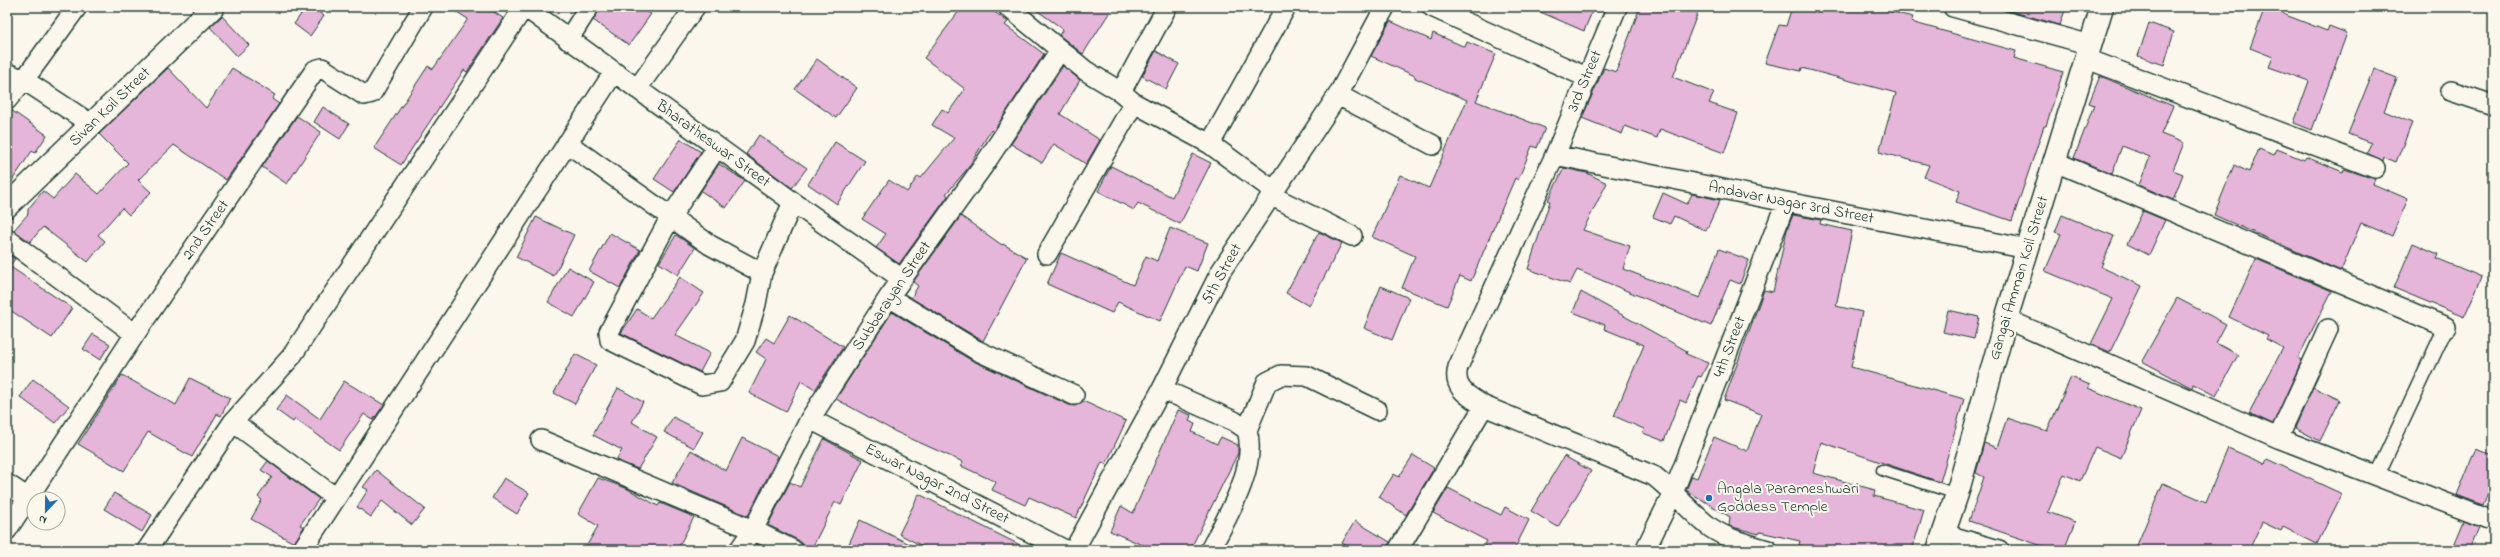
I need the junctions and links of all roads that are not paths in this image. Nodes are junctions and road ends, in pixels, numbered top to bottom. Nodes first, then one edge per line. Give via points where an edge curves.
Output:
1 (77, 7) edge
2 (213, 7) edge
3 (423, 7) edge
4 (525, 7) edge
5 (589, 7) edge
6 (695, 7) edge
7 (1008, 7) edge
8 (1167, 7) edge
9 (1286, 7) edge
10 (1385, 7) edge
11 (1432, 7) edge
12 (1617, 7) edge
13 (1952, 7) edge
14 (2102, 7) edge
15 (568, 40) junction
16 (1060, 50) junction
17 (2089, 52) junction
18 (614, 72) junction
19 (7, 73) edge
20 (1586, 77) junction
21 (24, 80) junction
22 (637, 89) junction
23 (2451, 91) dead end
24 (1338, 95) junction
25 (1128, 97) junction
26 (7, 100) edge
27 (2493, 105) edge
28 (91, 124) junction
29 (567, 143) junction
30 (1210, 144) junction
31 (1433, 145) dead end
32 (717, 147) junction
33 (1555, 155) junction
34 (2053, 161) junction
35 (2375, 168) dead end
36 (1272, 193) junction
37 (10, 199) edge
38 (793, 202) junction
39 (1786, 202) junction
40 (670, 218) junction
41 (1352, 236) dead end
42 (7, 239) edge
43 (2028, 249) junction
44 (1047, 254) dead end
45 (762, 273) junction
46 (902, 279) junction
47 (890, 297) junction
48 (2006, 319) junction
49 (2446, 326) joint
50 (2328, 329) dead end
51 (135, 334) junction
52 (1162, 389) junction
53 (1074, 395) dead end
54 (1484, 406) junction
55 (1377, 410) dead end
56 (810, 419) junction
57 (233, 422) junction
58 (1247, 430) junction
59 (2278, 438) junction
60 (541, 440) dead end
61 (1882, 470) dead end
62 (2377, 475) junction
63 (7, 484) edge
64 (33, 491) edge
65 (1674, 491) junction
66 (1957, 494) junction
67 (26, 497) edge
68 (336, 498) junction
69 (26, 501) edge
70 (2493, 522) edge
71 (7, 530) edge
72 (753, 530) junction
73 (1941, 542) edge
74 (147, 550) edge
75 (302, 550) edge
76 (739, 550) edge
77 (793, 550) edge
78 (1065, 550) edge
79 (1074, 550) edge
80 (1210, 550) edge
81 (1398, 550) edge
82 (1645, 550) edge
83 (1768, 550) edge
84 (1999, 550) edge

1 - 21 street
2 - 28 street, Sivan Koil Street
3 - 51 street, 2nd Street via 372,93 364,95 322,68 315,70
4 - 15 street, Bharatheswar Street
4 - 57 street via 291,357
5 - 15 street
6 - 22 street
7 - 16 street
8 - 25 street
9 - 30 street
10 - 24 street, 5th Street
11 - 20 street
12 - 20 street, 3rd Street
13 - 17 street
14 - 17 street, Gangai Amman Koil Street
15 - 18 street, Bharatheswar Street
16 - 25 street via 1086,71
16 - 46 street, Subbarayan Street via 984,165
17 - 34 street, Gangai Amman Koil Street
17 - 35 street
18 - 22 street, Bharatheswar Street
18 - 29 street
19 - 21 street
20 - 33 street, 3rd Street
21 - 26 street
21 - 28 street
22 - 32 street, Bharatheswar Street
23 - 27 street
24 - 31 street
24 - 36 street, 5th Street
25 - 30 street
25 - 44 street
28 - 37 street, Sivan Koil Street
29 - 40 street
29 - 68 street
30 - 36 street
32 - 38 street, Bharatheswar Street
32 - 40 street
33 - 39 street, Andavar Nagar 3rd Street
33 - 54 street, 3rd Street via 1458,367 1456,379 1460,390
34 - 43 street, Gangai Amman Koil Street
34 - 49 street
36 - 41 street
36 - 52 street, 5th Street via 1221,271
38 - 45 street
38 - 46 street, Bharatheswar Street
39 - 43 street, Andavar Nagar 3rd Street
39 - 65 street, 4th Street
40 - 45 street via 710,245
40 - 45 street via 609,332 610,340 702,384 720,382 744,341 756,304
42 - 51 street
43 - 48 street, Gangai Amman Koil Street
46 - 47 street, Subbarayan Street
47 - 53 street via 976,350
47 - 56 street, Subbarayan Street
48 - 59 street
48 - 66 street, Gangai Amman Koil Street
49 - 62 street
50 - 59 street
51 - 64 street, 2nd Street
52 - 58 street via 1234,421
52 - 79 street, 5th Street
54 - 65 street via 1654,476
54 - 81 street
55 - 58 street via 1307,376 1281,375 1267,382
56 - 72 street, Subbarayan Street
56 - 78 street, Eswar Nagar 2nd Street
57 - 68 street
57 - 74 street
58 - 80 street via 1251,442 1248,465 1234,503
59 - 62 street
60 - 72 street
61 - 66 lane
62 - 70 street
63 - 67 street
65 - 82 street, 4th Street
65 - 83 street via 1706,525 1731,538
66 - 73 street, Gangai Amman Koil Street
68 - 75 street
69 - 71 street, 2nd Street
72 - 76 street, Subbarayan Street
72 - 77 street
73 - 84 street

